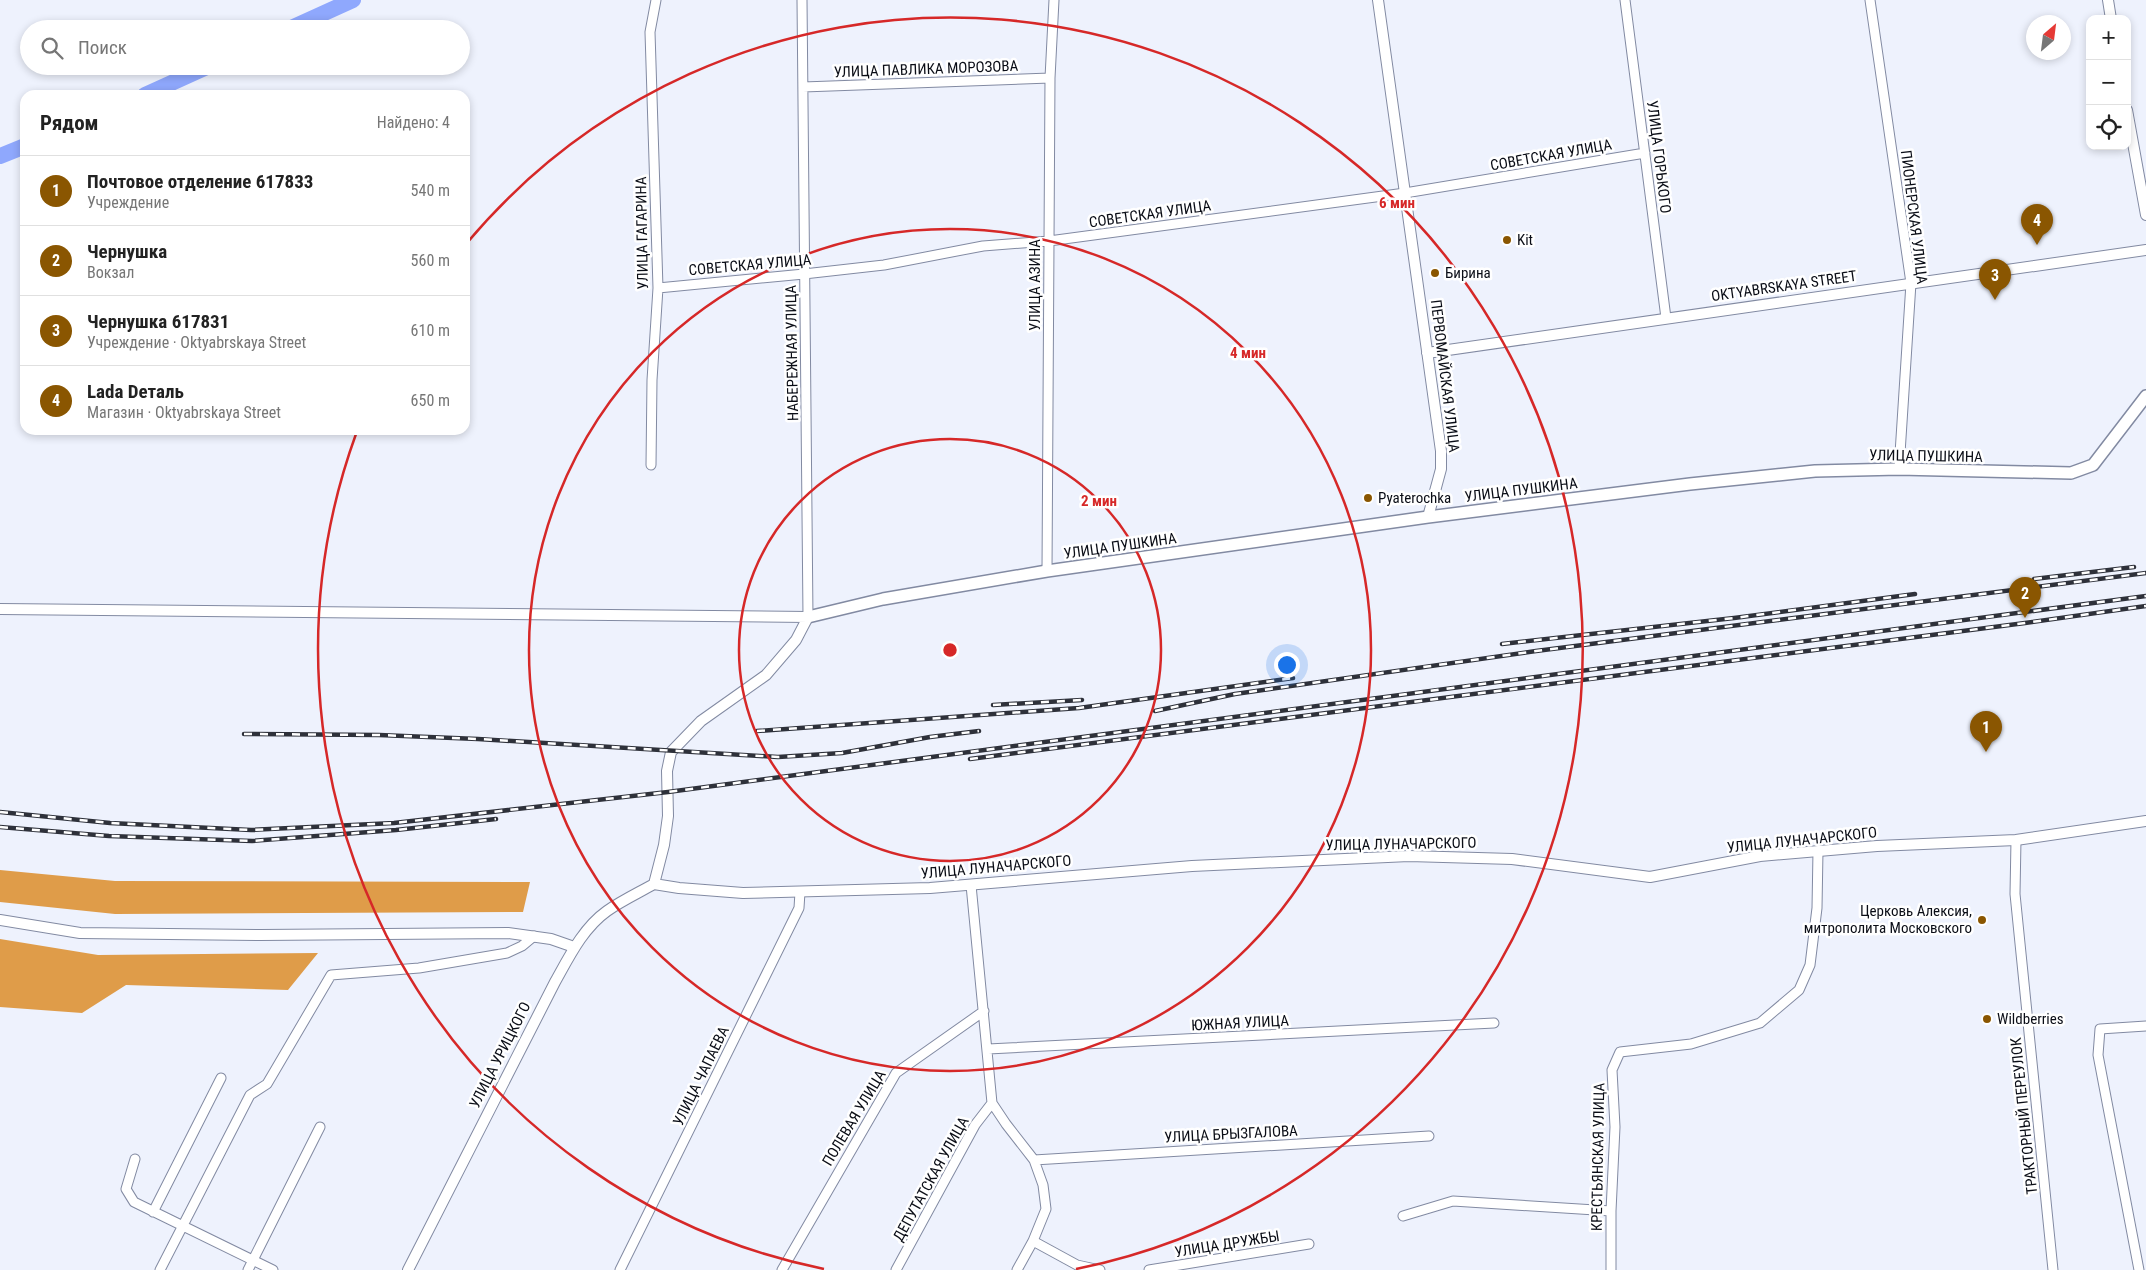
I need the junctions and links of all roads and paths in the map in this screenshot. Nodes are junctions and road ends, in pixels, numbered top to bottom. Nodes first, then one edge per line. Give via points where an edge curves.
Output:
1 (656, 0) edge
2 (802, 0) edge
3 (1054, 0) edge
4 (1378, 0) edge
5 (1625, 0) edge
6 (1870, 0) edge
7 (2108, 0) edge
8 (2110, 15) edge
9 (1050, 78) junction
10 (803, 87) junction
11 (2131, 132) edge
12 (1645, 153) junction
13 (1405, 193) junction
14 (2146, 214) edge
15 (1049, 241) junction
16 (2146, 250) edge
17 (804, 274) junction
18 (1911, 283) junction
19 (658, 288) junction
20 (1666, 318) junction
21 (1427, 353) junction
22 (2146, 396) edge
23 (651, 465) dead end
24 (1898, 469) junction
25 (1428, 518) junction
26 (1047, 571) junction
27 (0, 609) edge
28 (808, 616) junction
29 (2146, 821) edge
30 (2016, 840) junction
31 (1818, 851) junction
32 (654, 884) junction
33 (971, 885) junction
34 (800, 892) junction
35 (0, 920) edge
36 (534, 936) junction
37 (574, 947) junction
38 (984, 1011) junction
39 (1494, 1024) dead end
40 (2146, 1026) edge
41 (988, 1049) junction
42 (221, 1078) dead end
43 (992, 1103) junction
44 (320, 1127) dead end
45 (1429, 1136) dead end
46 (134, 1159) dead end
47 (1034, 1160) junction
48 (1610, 1211) junction
49 (153, 1212) junction
50 (1403, 1216) dead end
51 (181, 1225) junction
52 (1032, 1241) junction
53 (1309, 1244) dead end
54 (253, 1260) junction
55 (2146, 1269) edge
56 (160, 1270) edge
57 (248, 1270) edge
58 (274, 1270) edge
59 (408, 1270) edge
60 (620, 1270) edge
61 (782, 1270) edge
62 (896, 1270) edge
63 (1017, 1270) edge
64 (1100, 1270) edge
65 (1149, 1270) edge
66 (1611, 1270) edge
67 (2053, 1270) edge
68 (2139, 1270) edge

1 - 19 street, УЛИЦА ГАГАРИНА via 650,32
2 - 10 street, НАБЕРЕЖНАЯ УЛИЦА
3 - 9 street, УЛИЦА АЗИНА
4 - 13 street, ПЕРВОМАЙСКАЯ УЛИЦА
5 - 12 street, УЛИЦА ГОРЬКОГО
6 - 18 street, ПИОНЕРСКАЯ УЛИЦА
7 - 8 street
9 - 10 street, УЛИЦА ПАВЛИКА МОРОЗОВА
9 - 15 street, УЛИЦА АЗИНА
10 - 17 street, НАБЕРЕЖНАЯ УЛИЦА
11 - 14 street
12 - 13 street, СОВЕТСКАЯ УЛИЦА
12 - 20 street, УЛИЦА ГОРЬКОГО
13 - 15 street, СОВЕТСКАЯ УЛИЦА
13 - 21 street, ПЕРВОМАЙСКАЯ УЛИЦА
15 - 17 street, СОВЕТСКАЯ УЛИЦА via 982,246 884,265
15 - 26 street, УЛИЦА АЗИНА
16 - 18 street, OKTYABRSKAYA STREET
17 - 19 street, СОВЕТСКАЯ УЛИЦА
17 - 28 street, НАБЕРЕЖНАЯ УЛИЦА
18 - 20 street, OKTYABRSKAYA STREET
18 - 24 street, ПИОНЕРСКАЯ УЛИЦА
19 - 23 street, УЛИЦА ГАГАРИНА
20 - 21 street, OKTYABRSKAYA STREET
21 - 25 street, ПЕРВОМАЙСКАЯ УЛИЦА via 1442,451 1441,469
22 - 24 main road, УЛИЦА ПУШКИНА via 2093,465 2071,473
24 - 25 main road, УЛИЦА ПУШКИНА via 1815,471 1690,484
25 - 26 main road, УЛИЦА ПУШКИНА
26 - 28 main road, УЛИЦА ПУШКИНА via 883,598
27 - 28 street
28 - 32 street via 796,640 766,675 701,721 671,752 667,771 664,844
29 - 30 street, УЛИЦА ЛУНАЧАРСКОГО
30 - 31 street, УЛИЦА ЛУНАЧАРСКОГО
30 - 67 street, ТРАКТОРНЫЙ ПЕРЕУЛОК via 2015,894
31 - 33 street, УЛИЦА ЛУНАЧАРСКОГО via 1760,856 1650,878 1512,859 1409,856 1192,866
31 - 48 street, КРЕСТЬЯНСКАЯ УЛИЦА via 1817,908 1810,965 1799,990 1760,1023 1691,1044 1620,1052 1612,1070 1615,1127
32 - 34 street, УЛИЦА ЛУНАЧАРСКОГО via 743,893
32 - 37 street, УЛИЦА УРИЦКОГО via 606,911
33 - 34 street, УЛИЦА ЛУНАЧАРСКОГО
33 - 38 street
34 - 60 street, УЛИЦА ЧАПАЕВА via 799,908
35 - 36 street via 80,933 261,936 508,933
36 - 37 street
36 - 51 street via 507,953 419,968 331,975 267,1084 250,1096
37 - 59 street, УЛИЦА УРИЦКОГО
38 - 41 street
38 - 61 street, ПОЛЕВАЯ УЛИЦА via 896,1072
39 - 41 street, ЮЖНАЯ УЛИЦА
40 - 68 street via 2100,1030 2098,1054
41 - 43 street
42 - 49 street
43 - 47 street
43 - 62 street, ДЕПУТАТСКАЯ УЛИЦА via 975,1125
44 - 54 street
45 - 47 street, УЛИЦА БРЫЗГАЛОВА
46 - 49 street via 126,1189 134,1202
47 - 52 street via 1043,1185 1046,1209
48 - 50 street via 1453,1201
48 - 66 street, КРЕСТЬЯНСКАЯ УЛИЦА
49 - 51 street
51 - 54 street
51 - 56 street
52 - 63 street
52 - 64 street via 1076,1264
53 - 65 street, УЛИЦА ДРУЖБЫ
54 - 57 street
54 - 58 street
55 - 68 street

